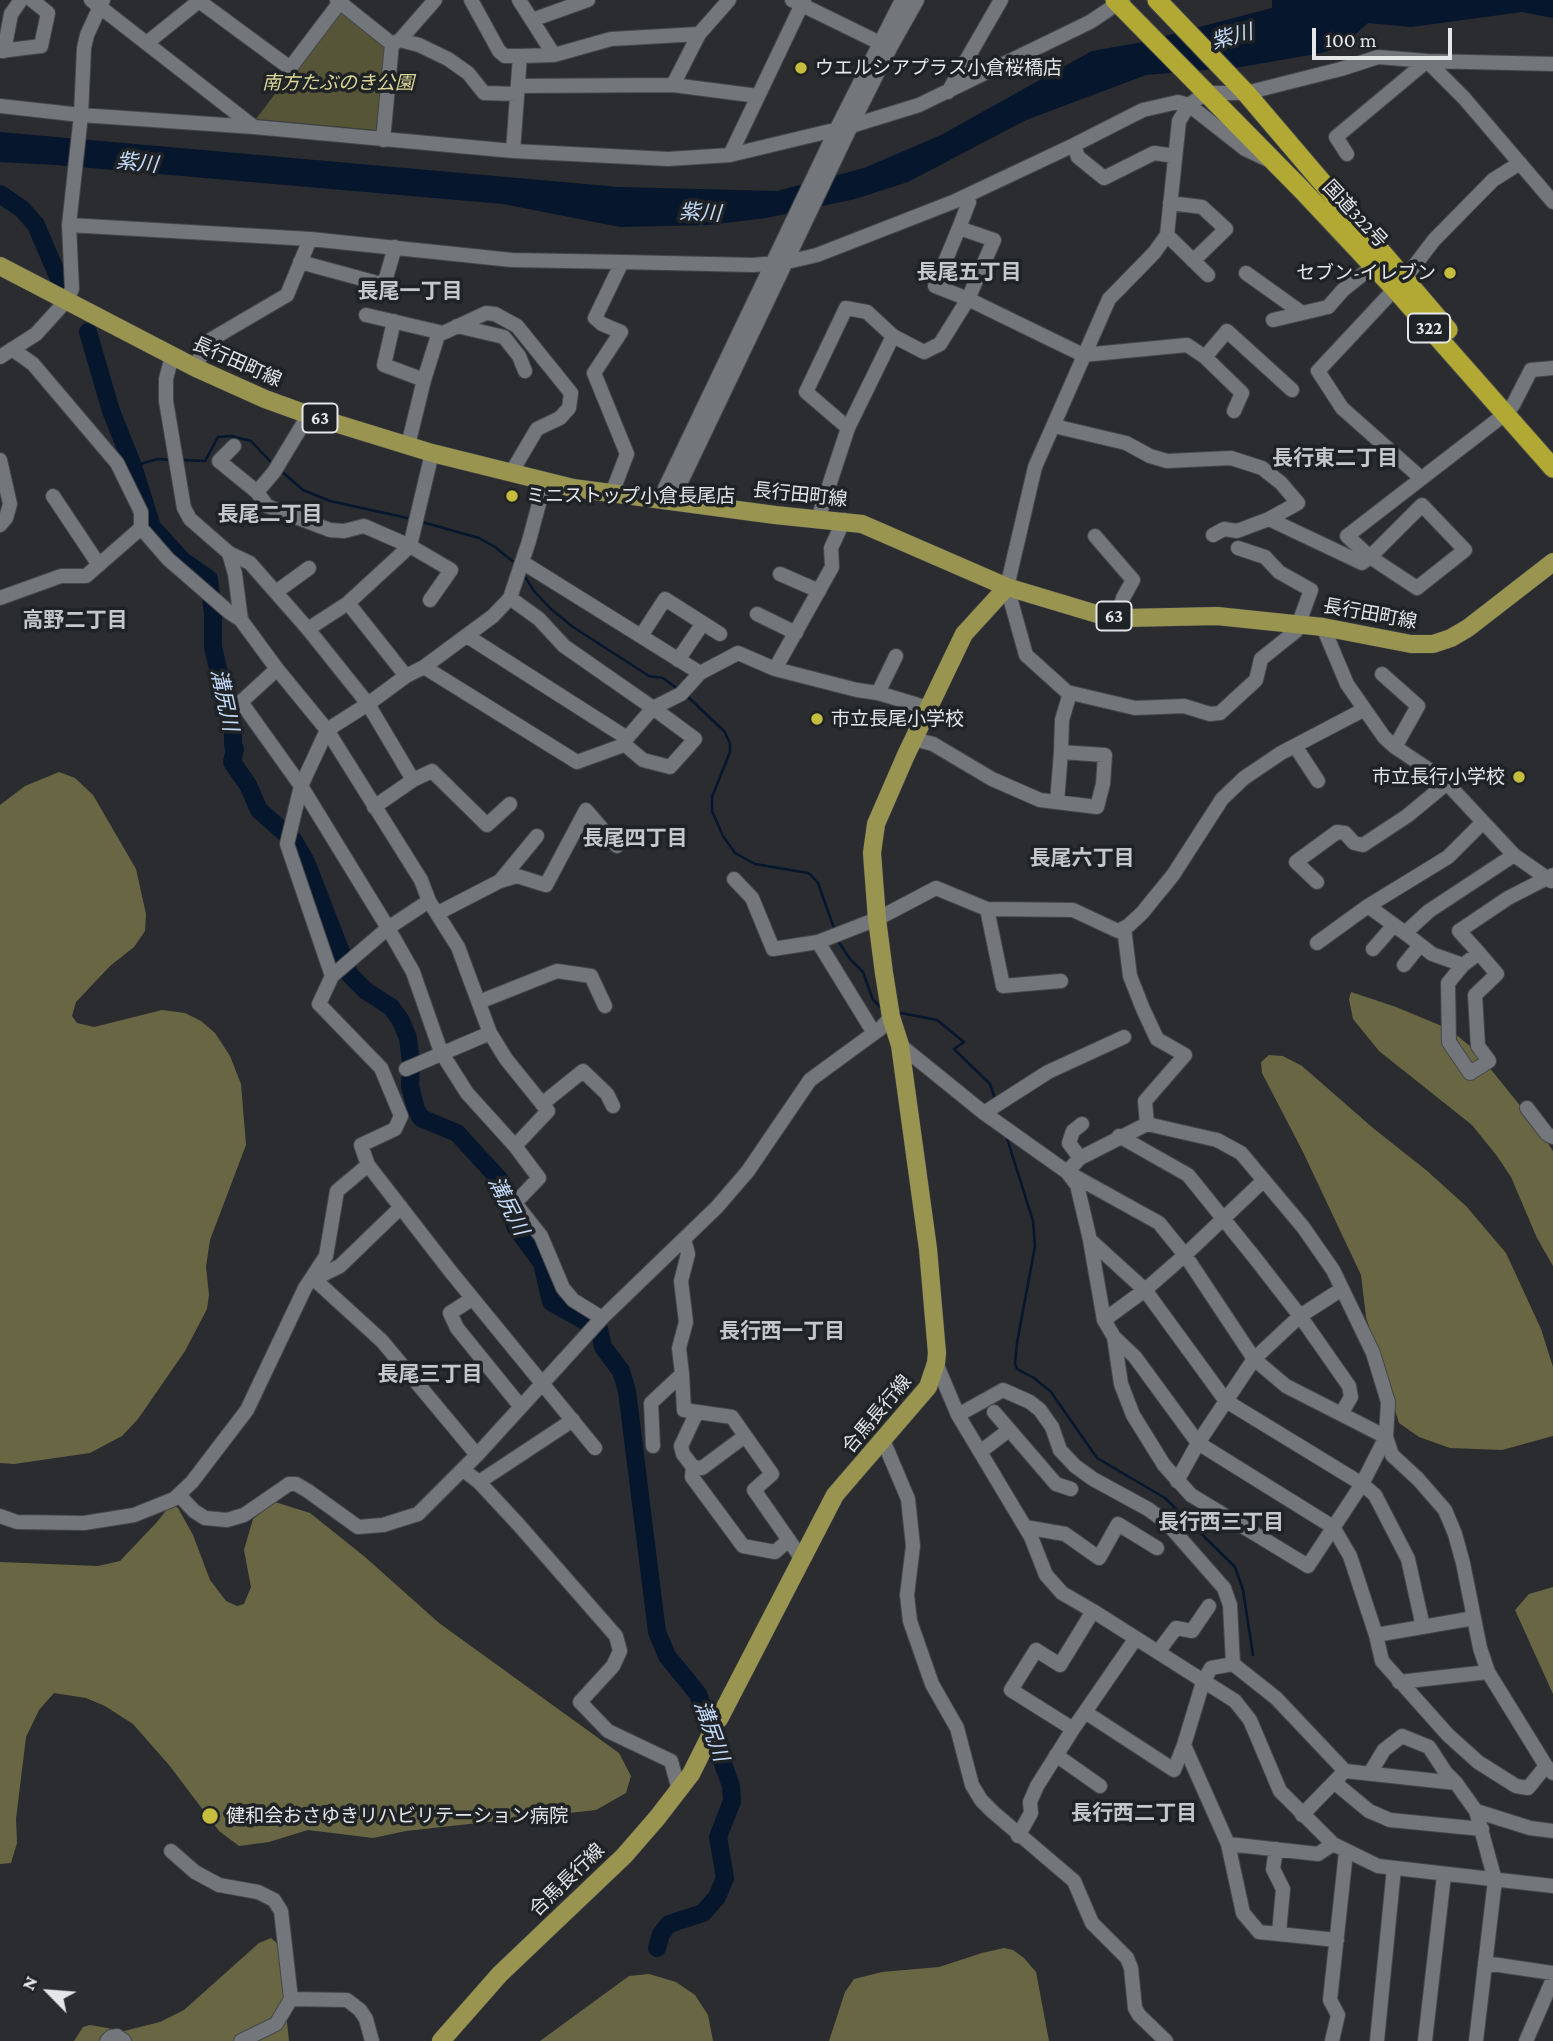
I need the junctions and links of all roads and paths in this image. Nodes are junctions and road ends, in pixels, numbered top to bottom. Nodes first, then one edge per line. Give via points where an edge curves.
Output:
1 (21, 0) edge
2 (32, 0) edge
3 (200, 0) edge
4 (435, 0) edge
5 (471, 0) edge
6 (519, 0) edge
7 (588, 0) edge
8 (729, 0) edge
9 (902, 0) edge
10 (917, 0) edge
11 (1001, 0) edge
12 (1157, 0) edge
13 (338, 1) edge
14 (98, 2) edge
15 (799, 2) edge
16 (1121, 5) edge
17 (5, 11) edge
18 (532, 20) junction
19 (699, 34) junction
20 (148, 42) junction
21 (396, 42) junction
22 (885, 46) junction
23 (2, 51) edge
24 (554, 55) junction
25 (520, 56) junction
26 (1427, 61) junction
27 (1553, 64) edge
28 (673, 85) junction
29 (517, 90) junction
30 (948, 92) junction
31 (1206, 93) junction
32 (1246, 93) junction
33 (758, 96) junction
34 (1189, 105) junction
35 (0, 106) edge
36 (80, 122) junction
37 (254, 127) junction
38 (844, 127) junction
39 (383, 140) junction
40 (1074, 145) junction
41 (513, 151) junction
42 (1347, 154) dead end
43 (730, 155) junction
44 (1175, 156) junction
45 (1520, 163) junction
46 (1277, 164) junction
47 (970, 202) dead end
48 (1553, 202) edge
49 (1170, 203) junction
50 (70, 221) junction
51 (959, 228) junction
52 (1167, 236) junction
53 (310, 239) junction
54 (395, 247) junction
55 (782, 258) junction
56 (1193, 261) junction
57 (300, 262) junction
58 (622, 262) junction
59 (0, 266) edge
60 (1373, 266) junction
61 (1246, 273) dead end
62 (1208, 275) dead end
63 (1400, 284) junction
64 (968, 299) junction
65 (66, 301) junction
66 (1302, 313) junction
67 (366, 315) dead end
68 (1273, 320) dead end
69 (394, 321) junction
70 (457, 326) junction
71 (439, 332) junction
72 (893, 336) junction
73 (6, 353) edge
74 (1083, 355) junction
75 (173, 356) junction
76 (1205, 357) junction
77 (196, 368) junction
78 (1553, 368) edge
79 (525, 370) dead end
80 (424, 380) junction
81 (1293, 390) dead end
82 (1509, 410) junction
83 (1234, 411) dead end
84 (309, 414) junction
85 (1054, 426) junction
86 (848, 428) junction
87 (408, 445) junction
88 (234, 446) dead end
89 (1553, 451) edge
90 (432, 453) junction
91 (0, 460) edge
92 (1553, 468) edge
93 (511, 473) junction
94 (1421, 478) junction
95 (545, 481) junction
96 (257, 492) junction
97 (612, 493) junction
98 (53, 496) dead end
99 (664, 500) junction
100 (818, 519) junction
101 (1269, 519) junction
102 (844, 520) junction
103 (0, 525) edge
104 (141, 528) junction
105 (1213, 535) dead end
106 (1095, 536) dead end
107 (410, 546) junction
108 (1238, 548) dead end
109 (229, 553) junction
110 (1370, 557) junction
111 (522, 562) junction
112 (1553, 562) edge
113 (99, 565) junction
114 (309, 568) dead end
115 (780, 574) dead end
116 (1007, 587) junction
117 (276, 592) junction
118 (819, 592) junction
119 (0, 598) edge
120 (510, 598) junction
121 (430, 600) dead end
122 (348, 603) junction
123 (757, 614) dead end
124 (1117, 617) junction
125 (241, 620) junction
126 (703, 623) junction
127 (1298, 624) junction
128 (1323, 627) junction
129 (308, 629) junction
130 (796, 633) junction
131 (720, 634) dead end
132 (467, 636) junction
133 (641, 636) junction
134 (896, 656) dead end
135 (678, 660) junction
136 (424, 667) junction
137 (277, 669) junction
138 (775, 669) junction
139 (700, 673) junction
140 (1382, 674) dead end
141 (406, 676) junction
142 (878, 693) junction
143 (1070, 693) junction
144 (368, 704) junction
145 (653, 708) junction
146 (929, 708) junction
147 (1363, 710) junction
148 (327, 730) junction
149 (914, 739) junction
150 (625, 740) junction
151 (1295, 746) junction
152 (1395, 747) junction
153 (1061, 752) junction
154 (413, 780) junction
155 (1318, 781) dead end
156 (1447, 783) junction
157 (301, 786) junction
158 (1057, 802) junction
159 (510, 804) dead end
160 (374, 807) junction
161 (1483, 822) junction
162 (537, 836) dead end
163 (617, 846) dead end
164 (1514, 855) junction
165 (1550, 878) edge
166 (734, 879) dead end
167 (500, 881) junction
168 (1317, 882) dead end
169 (1368, 906) junction
170 (433, 907) junction
171 (987, 909) junction
172 (877, 919) junction
173 (388, 928) junction
174 (1124, 928) junction
175 (1400, 929) junction
176 (818, 942) junction
177 (1317, 943) dead end
178 (1420, 945) junction
179 (1373, 949) dead end
180 (1479, 953) junction
181 (1404, 965) dead end
182 (1463, 965) junction
183 (332, 976) junction
184 (1060, 981) dead end
185 (478, 1002) junction
186 (605, 1006) dead end
187 (891, 1017) junction
188 (490, 1033) junction
189 (874, 1033) junction
190 (1124, 1037) dead end
191 (900, 1045) junction
192 (441, 1052) junction
193 (406, 1069) dead end
194 (542, 1104) junction
195 (614, 1106) dead end
196 (1527, 1108) dead end
197 (984, 1113) junction
198 (1082, 1124) dead end
199 (1147, 1124) junction
200 (1119, 1136) junction
201 (1553, 1137) edge
202 (515, 1146) junction
203 (1080, 1158) junction
204 (368, 1165) junction
205 (1067, 1172) junction
206 (1264, 1181) junction
207 (401, 1207) junction
208 (1224, 1219) junction
209 (684, 1239) junction
210 (1090, 1240) junction
211 (1185, 1255) junction
212 (314, 1279) junction
213 (1342, 1289) junction
214 (1145, 1290) junction
215 (472, 1299) junction
216 (1300, 1316) junction
217 (602, 1318) junction
218 (1104, 1320) junction
219 (1114, 1337) junction
220 (1254, 1359) junction
221 (936, 1363) junction
222 (682, 1374) junction
223 (542, 1384) junction
224 (1226, 1401) junction
225 (521, 1407) junction
226 (697, 1412) junction
227 (994, 1412) dead end
228 (1341, 1414) junction
229 (958, 1415) junction
230 (573, 1420) junction
231 (1009, 1430) junction
232 (745, 1436) junction
233 (1386, 1437) junction
234 (883, 1440) junction
235 (1198, 1443) junction
236 (653, 1446) dead end
237 (595, 1448) dead end
238 (980, 1452) junction
239 (477, 1455) junction
240 (693, 1467) junction
241 (463, 1470) junction
242 (1177, 1480) junction
243 (479, 1482) junction
244 (1362, 1484) junction
245 (1071, 1489) dead end
246 (179, 1495) junction
247 (0, 1516) edge
248 (1025, 1527) junction
249 (1333, 1527) junction
250 (789, 1540) junction
251 (1157, 1548) dead end
252 (802, 1559) junction
253 (1209, 1606) dead end
254 (1093, 1611) junction
255 (1474, 1618) junction
256 (1423, 1627) junction
257 (1376, 1634) junction
258 (1136, 1637) junction
259 (1158, 1652) junction
260 (1233, 1664) junction
261 (1488, 1672) junction
262 (1203, 1682) junction
263 (1399, 1682) junction
264 (1085, 1712) junction
265 (719, 1718) joint
266 (1073, 1729) junction
267 (710, 1736) joint
268 (1184, 1745) junction
269 (1056, 1755) junction
270 (1550, 1769) edge
271 (1345, 1771) junction
272 (1370, 1773) junction
273 (1334, 1782) junction
274 (1456, 1783) junction
275 (1100, 1786) dead end
276 (679, 1790) junction
277 (1476, 1811) junction
278 (1302, 1815) junction
279 (1482, 1829) junction
280 (1553, 1831) edge
281 (1018, 1836) junction
282 (1228, 1844) junction
283 (1339, 1848) junction
284 (1276, 1849) junction
285 (171, 1851) dead end
286 (1394, 1868) junction
287 (1444, 1875) junction
288 (1495, 1880) junction
289 (1553, 1885) edge
290 (1279, 1933) junction
291 (1337, 1940) junction
292 (1485, 1963) junction
293 (1553, 1973) edge
294 (1553, 1979) edge
295 (291, 1999) junction
296 (107, 2041) edge
297 (124, 2041) edge
298 (242, 2041) edge
299 (372, 2041) edge
300 (441, 2041) edge
301 (1166, 2041) edge
302 (1332, 2041) edge
303 (1377, 2041) edge
304 (1426, 2041) edge
305 (1476, 2041) edge
306 (1527, 2041) edge

1 - 17 street
2 - 23 street via 48,13 41,46
3 - 13 street via 290,68
3 - 20 street
4 - 21 street
5 - 25 street via 499,51
6 - 18 street
7 - 18 street
8 - 19 street
9 - 22 street
10 - 22 street
11 - 30 street
12 - 32 highway, 国道322号 / 322
13 - 21 street
14 - 20 street
14 - 36 street via 84,48
15 - 22 street
15 - 33 street
16 - 30 street
16 - 31 highway, 国道322号 / 322
17 - 23 street
18 - 24 street
19 - 24 street via 611,39
19 - 28 street
20 - 37 street
21 - 29 street via 419,45 448,59 468,73 484,93
21 - 39 street
22 - 38 street
24 - 25 street
25 - 29 street
26 - 27 street
26 - 32 street via 1378,57
26 - 42 street via 1336,137
26 - 45 street
28 - 29 street
28 - 33 street
29 - 41 street
30 - 38 street
31 - 32 street
31 - 34 street
31 - 46 highway, 国道322号 / 322
32 - 63 highway, 国道322号 / 322
33 - 43 street
34 - 40 street via 1178,102 1143,110
34 - 44 street via 1179,121
34 - 46 street via 1245,149
35 - 36 street
36 - 37 street
36 - 50 street
37 - 39 street
38 - 43 street
38 - 55 street
39 - 41 street
40 - 44 street via 1078,157 1104,178 1154,153
40 - 55 street via 953,202 817,255
41 - 43 street via 668,159
44 - 49 street
45 - 48 street
45 - 63 street via 1493,180 1434,240
46 - 60 highway, 国道322号 / 322
47 - 51 street
49 - 52 street
49 - 56 street via 1202,207 1226,229
50 - 53 street
50 - 65 street via 72,289
51 - 64 street via 935,286
51 - 64 street via 994,240
52 - 56 street
52 - 74 street via 1109,299
53 - 54 street
53 - 57 street
54 - 57 street via 381,284
54 - 58 street via 512,260
55 - 58 street
55 - 99 street via 678,486
56 - 62 street
57 - 77 street via 287,295 205,343
58 - 97 street via 595,318 621,332 594,373 627,454
59 - 65 main road, 長行田町線 / 63
60 - 63 highway, 国道322号 / 322
60 - 66 street via 1328,307
61 - 66 street
63 - 82 highway, 国道322号 / 322
63 - 94 street via 1318,371 1342,408
64 - 72 street via 940,344 924,352
64 - 74 street
65 - 73 street via 36,334
65 - 75 main road, 長行田町線 / 63
66 - 68 street
67 - 69 street
69 - 71 street
69 - 80 street via 384,365
70 - 71 street
70 - 79 street via 504,337
70 - 93 street via 486,313 516,326 571,393 569,408 537,429
71 - 80 street
72 - 86 street
72 - 86 street via 867,312 846,308 806,393
73 - 104 street via 33,364 117,463 141,512
74 - 76 street via 1186,345
74 - 85 street
75 - 77 main road, 長行田町線 / 63
75 - 109 street via 166,401 180,497 190,519
76 - 81 street via 1227,331
76 - 83 street via 1242,393
77 - 84 main road, 長行田町線 / 63
78 - 82 street via 1531,370
80 - 87 street
82 - 89 highway, 国道322号 / 322
82 - 92 highway, 国道322号 / 322
82 - 94 street
84 - 87 main road, 長行田町線 / 63
84 - 96 street
85 - 101 street via 1126,443 1167,461 1231,458 1262,467 1298,503
85 - 116 street via 1035,467
86 - 100 street
87 - 90 main road, 長行田町線 / 63
88 - 96 street via 219,461
90 - 93 main road, 長行田町線 / 63
90 - 107 street
91 - 103 street via 10,504
93 - 95 main road, 長行田町線 / 63
94 - 110 street via 1346,536
95 - 97 main road, 長行田町線 / 63
95 - 111 street
96 - 107 street via 268,506 330,530 365,526
97 - 99 main road, 長行田町線 / 63
98 - 113 street
99 - 100 main road, 長行田町線 / 63
100 - 102 main road, 長行田町線 / 63
101 - 105 street
101 - 110 street via 1362,563
102 - 116 main road, 長行田町線 / 63 via 879,529
102 - 118 street via 831,548 832,567
104 - 113 street
104 - 125 street via 168,559
106 - 124 street via 1133,580
107 - 121 street via 451,570
107 - 122 street
108 - 127 street via 1265,557 1279,572 1311,590
109 - 117 street via 250,563
109 - 125 street
110 - 110 street via 1422,505 1465,550 1417,588
111 - 120 street
111 - 133 street
112 - 128 main road, 長行田町線 / 63 via 1468,628 1433,644
113 - 119 street via 86,576 61,576
114 - 117 street
115 - 118 street
116 - 124 main road, 長行田町線 / 63
116 - 143 street via 1026,655
116 - 146 main road, 合馬長行線 via 964,634
117 - 129 street
118 - 130 street
120 - 132 street
120 - 145 street via 539,619 564,646
122 - 129 street
122 - 141 street
123 - 130 street
124 - 127 main road, 長行田町線 / 63 via 1217,616
125 - 137 street
126 - 131 street
126 - 133 street via 664,599
126 - 135 street
127 - 128 main road, 長行田町線 / 63
127 - 143 street via 1296,631 1261,659 1256,680 1220,713 1184,706 1135,708
128 - 147 street
129 - 144 street
130 - 138 street
132 - 136 street
132 - 150 street
133 - 135 street
134 - 142 street
135 - 139 street
136 - 141 street
136 - 150 street via 577,762 621,746
137 - 148 street
137 - 157 street via 241,702
138 - 139 street via 738,653
138 - 142 street
139 - 145 street via 681,694
140 - 152 street via 1418,706
141 - 144 street
142 - 146 street
143 - 153 street via 1062,720
144 - 148 street
144 - 154 street
145 - 150 street
145 - 150 street via 695,739 670,767 643,761
146 - 149 main road, 合馬長行線
147 - 151 street
147 - 152 street
148 - 157 street
148 - 160 street
149 - 158 street via 933,744 992,779 1040,800
149 - 172 main road, 合馬長行線 via 876,824 872,853
151 - 155 street
151 - 174 street via 1252,772 1222,799 1173,875
152 - 156 street
153 - 158 street
153 - 158 street via 1105,755 1103,784 1097,807
154 - 159 street via 432,771 487,825
154 - 160 street
156 - 161 street
156 - 168 street via 1363,845 1337,832 1296,862
157 - 173 street
157 - 183 street via 287,845
160 - 170 street
161 - 164 street
161 - 169 street via 1448,857
162 - 167 street
163 - 167 street via 586,810 546,885 517,876
164 - 165 street
164 - 175 street
165 - 180 street via 1459,931
166 - 176 street via 752,898 772,948
167 - 170 street
169 - 175 street
169 - 177 street
170 - 173 street
170 - 185 street via 458,947
171 - 172 street via 936,888
171 - 174 street via 1073,910 1118,931
171 - 184 street via 1003,986
172 - 176 street
172 - 187 main road, 合馬長行線
173 - 183 street
173 - 192 street via 413,972
174 - 199 street via 1130,976 1157,1039 1185,1055 1145,1101
175 - 178 street
175 - 179 street
176 - 189 street
178 - 181 street
178 - 182 street
180 - 182 street
180 - 182 street via 1497,974 1475,995 1478,1046 1489,1061 1470,1073 1449,1042 1448,983
183 - 204 street via 319,1004 381,1068 401,1116 395,1129 361,1145
185 - 186 street via 557,971 591,976
185 - 188 street
187 - 189 street
187 - 191 main road, 合馬長行線
188 - 192 street
188 - 194 street
189 - 209 street via 810,1080 748,1171
190 - 197 street via 1048,1072
191 - 197 street
191 - 221 main road, 合馬長行線 via 928,1250
192 - 193 street
192 - 202 street via 467,1093
194 - 195 street via 583,1071
194 - 202 street via 548,1111
196 - 201 street
197 - 205 street
198 - 203 street via 1069,1143
199 - 200 street
199 - 206 street via 1217,1140 1241,1153
200 - 203 street
200 - 208 street via 1188,1175
202 - 217 street via 540,1178 514,1203 541,1236 563,1288
203 - 205 street
204 - 207 street
204 - 212 street via 337,1191 326,1256
205 - 210 street via 1077,1185
205 - 211 street via 1158,1223
206 - 208 street
206 - 213 street via 1303,1227
207 - 212 street via 340,1266
207 - 215 street
208 - 211 street
208 - 216 street
209 - 217 street
209 - 222 street via 688,1254 681,1281 686,1322 679,1348
210 - 214 street
210 - 218 street
211 - 214 street
211 - 220 street
212 - 239 street via 382,1341
212 - 246 street via 305,1288 247,1410
213 - 216 street
213 - 233 street via 1377,1365 1388,1402
214 - 218 street
214 - 224 street
215 - 223 street
215 - 225 street via 450,1313
216 - 220 street
216 - 228 street via 1349,1386 1351,1397
217 - 223 street
218 - 219 street
219 - 235 street via 1135,1357
219 - 242 street via 1121,1384 1133,1415
220 - 224 street
220 - 228 street via 1286,1386
221 - 229 street
221 - 234 main road, 合馬長行線 via 928,1387
222 - 226 street via 684,1410
222 - 236 street via 651,1403
223 - 225 street
223 - 230 street
224 - 235 street
224 - 244 street
225 - 239 street
226 - 232 street via 732,1417
226 - 240 street via 681,1446
227 - 231 street
228 - 233 street
229 - 238 street
229 - 260 street via 1003,1390 1030,1402 1052,1427 1060,1450 1075,1466 1166,1522 1224,1588 1230,1605
230 - 237 street
230 - 243 street
231 - 238 street
231 - 245 street via 1056,1484
232 - 240 street via 702,1468
232 - 250 street via 772,1474 754,1490
233 - 244 street
233 - 255 street via 1392,1455 1445,1510 1463,1563
234 - 252 main road, 合馬長行線 via 835,1495
234 - 281 street via 908,1499 913,1546 909,1621 932,1684 957,1728 972,1785
235 - 242 street
235 - 249 street
238 - 248 street
239 - 241 street
240 - 250 street via 692,1477 743,1546 775,1552
241 - 243 street
241 - 246 street via 418,1514 374,1526 358,1527 296,1484 227,1520 205,1518
242 - 249 street via 1191,1495 1308,1566
243 - 276 street via 617,1636 620,1651 613,1666 580,1702 608,1731 671,1761
244 - 249 street
244 - 256 street via 1376,1495 1408,1559
246 - 247 street via 134,1515 84,1523 17,1522
248 - 251 street via 1065,1534 1099,1558 1118,1524
248 - 254 street via 1046,1575 1062,1593
249 - 257 street via 1350,1556
250 - 252 street
252 - 265 main road, 合馬長行線
253 - 259 street via 1192,1631 1176,1628
254 - 258 street
254 - 266 street via 1060,1665 1036,1650 1011,1690
255 - 256 street
255 - 261 street
256 - 257 street
257 - 263 street via 1382,1661
258 - 259 street
258 - 264 street
259 - 262 street
260 - 262 street via 1211,1668
260 - 271 street via 1276,1698
261 - 263 street
261 - 270 street
262 - 268 street
262 - 278 street via 1235,1702 1250,1720 1280,1791
263 - 270 street via 1478,1762 1516,1786 1528,1788
264 - 266 street
264 - 268 street via 1174,1770
265 - 267 street, 合馬長行線
266 - 269 street
267 - 276 main road, 合馬長行線
268 - 282 street
269 - 275 street
269 - 281 street via 1037,1786 1030,1801 1031,1813
271 - 272 street
271 - 273 street
272 - 274 street
272 - 274 street via 1384,1750 1402,1736 1429,1747
273 - 278 street
273 - 279 street via 1369,1811 1390,1820
274 - 277 street
276 - 300 main road, 合馬長行線 via 624,1856 500,1974
277 - 279 street
277 - 280 street
278 - 283 street
279 - 288 street
281 - 301 street via 1074,1881 1092,1923 1127,1958 1132,1999 1139,2015
282 - 284 street
282 - 290 street via 1243,1913 1259,1932
283 - 284 street via 1318,1854
283 - 286 street via 1378,1866
283 - 291 street
284 - 290 street via 1273,1869 1283,1889
285 - 295 street via 219,1885 258,1892 274,1900 281,1911
286 - 287 street
286 - 303 street
287 - 288 street
287 - 304 street
288 - 289 street
288 - 292 street
290 - 291 street
291 - 302 street via 1330,2000 1338,2015
292 - 293 street
292 - 305 street
294 - 306 street
295 - 298 street via 276,2024
295 - 299 street via 347,2000 366,2019
296 - 297 street via 117,2036

